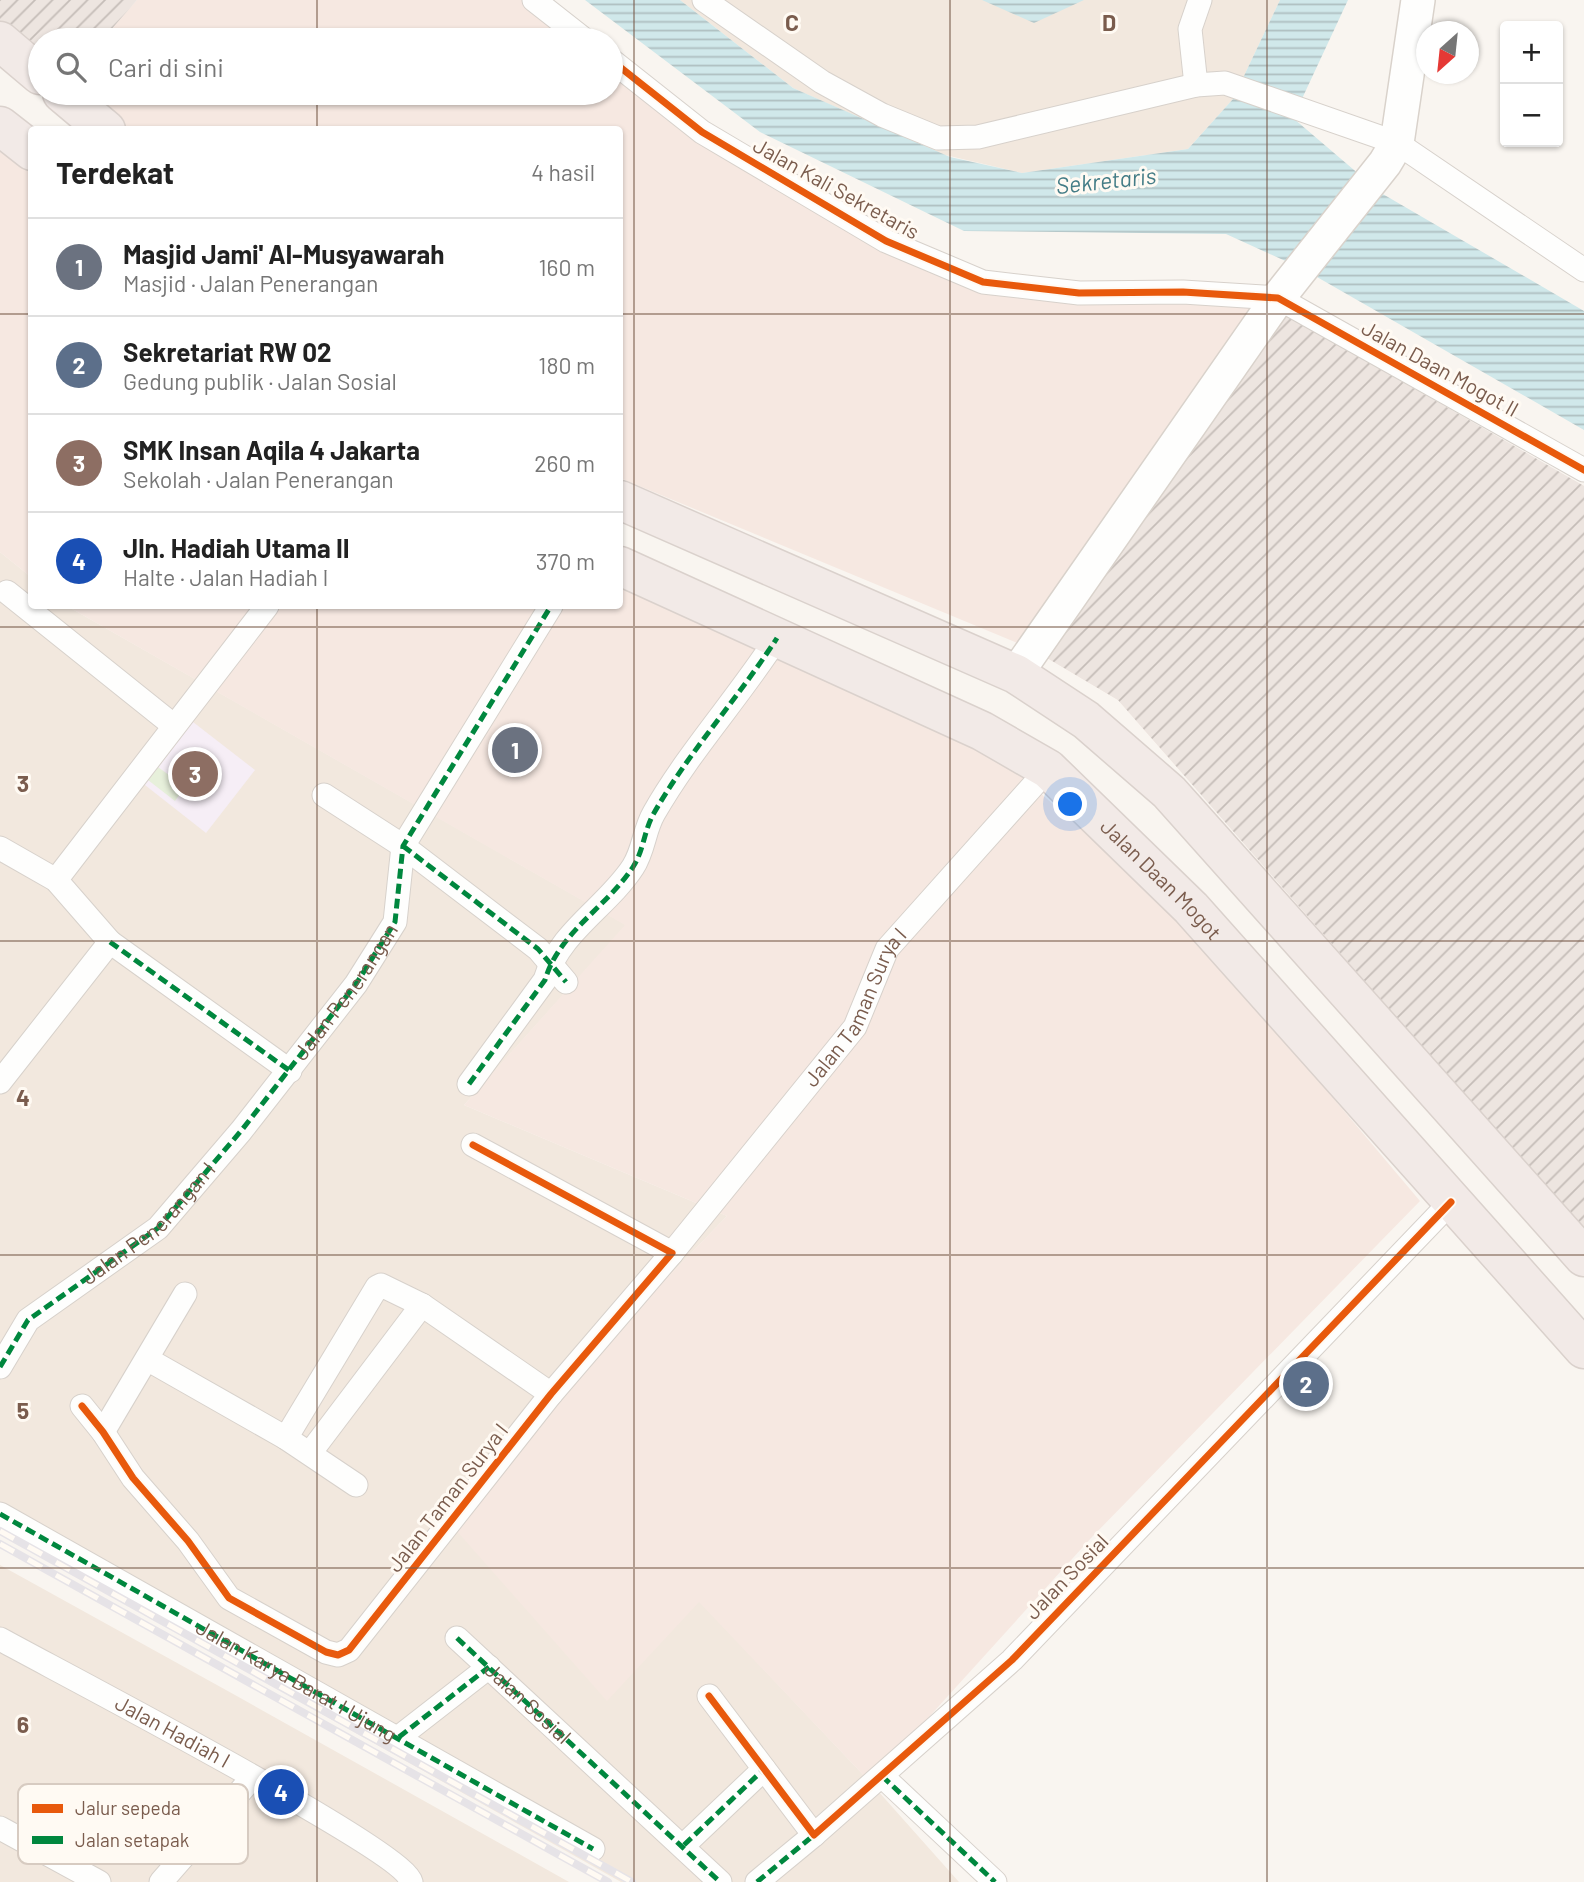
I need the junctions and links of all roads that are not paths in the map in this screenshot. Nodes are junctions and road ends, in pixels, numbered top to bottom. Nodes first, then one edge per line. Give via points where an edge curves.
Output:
1 (534, 0) edge
2 (704, 0) edge
3 (1200, 0) edge
4 (1418, 0) edge
5 (570, 28) edge
6 (0, 41) edge
7 (28, 65) edge
8 (623, 69) edge
9 (1196, 85) junction
10 (76, 105) edge
11 (0, 126) edge
12 (101, 126) edge
13 (28, 148) edge
14 (1391, 153) junction
15 (1584, 270) edge
16 (1285, 290) junction
17 (1584, 470) edge
18 (623, 501) edge
19 (623, 567) edge
20 (7, 592) dead end
21 (28, 609) edge
22 (28, 609) edge
23 (265, 609) edge
24 (549, 609) edge
25 (777, 638) junction
26 (1016, 674) junction
27 (173, 724) junction
28 (1048, 769) junction
29 (324, 795) dead end
30 (403, 846) junction
31 (0, 848) edge
32 (56, 880) junction
33 (110, 942) junction
34 (550, 962) junction
35 (566, 982) dead end
36 (290, 1071) junction
37 (0, 1083) edge
38 (469, 1084) dead end
39 (473, 1145) dead end
40 (1451, 1202) junction
41 (672, 1253) junction
42 (1584, 1257) edge
43 (185, 1294) dead end
44 (422, 1305) junction
45 (1584, 1349) edge
46 (147, 1359) junction
47 (0, 1367) edge
48 (551, 1394) junction
49 (82, 1406) dead end
50 (103, 1432) junction
51 (286, 1438) junction
52 (310, 1453) junction
53 (356, 1485) dead end
54 (0, 1514) edge
55 (457, 1638) dead end
56 (0, 1639) edge
57 (489, 1667) junction
58 (709, 1696) dead end
59 (399, 1737) junction
60 (764, 1769) junction
61 (882, 1776) junction
62 (252, 1778) junction
63 (247, 1784) edge
64 (0, 1828) edge
65 (814, 1835) junction
66 (18, 1838) edge
67 (684, 1845) junction
68 (593, 1849) dead end
69 (66, 1864) edge
70 (177, 1864) edge
71 (411, 1880) edge
72 (99, 1882) edge
73 (161, 1882) edge
74 (720, 1882) edge
75 (757, 1882) edge
76 (995, 1882) edge

1 - 5 street
2 - 9 street via 822,82 882,115 938,138 978,137
3 - 9 street via 1190,29
4 - 14 street
6 - 7 highway
8 - 16 street, Jalan Kali Sekretaris via 702,132 782,180 886,241 983,282 1079,293
9 - 14 street via 1226,83 1327,118
10 - 12 highway
11 - 13 highway
14 - 15 street
14 - 16 street
16 - 17 street, Jalan Daan Mogot II
16 - 26 street
18 - 26 highway
19 - 25 highway, Jalan Daan Mogot
20 - 22 street
21 - 27 street
23 - 27 street
24 - 30 street, Jalan Penerangan
25 - 28 highway, Jalan Daan Mogot via 982,731
25 - 34 street via 653,813 643,851 632,870
26 - 42 highway via 1086,720 1169,792
27 - 32 street
28 - 40 highway, Jalan Daan Mogot via 1191,908
28 - 41 street, Jalan Taman Surya I via 887,949 855,1027
29 - 30 street
30 - 34 street
30 - 36 street, Jalan Penerangan via 395,922 356,984
31 - 32 street
32 - 33 street
33 - 36 street, Jalan Penerangan
33 - 37 street
34 - 35 street
34 - 38 street via 545,980
36 - 47 street, Jalan Penerangan I via 158,1227 28,1320
39 - 41 street
40 - 45 highway, Jalan Daan Mogot
40 - 61 street, Jalan Sosial via 1012,1660
41 - 48 street, Jalan Taman Surya I
43 - 46 street
44 - 48 street
44 - 51 street via 386,1285 377,1287
44 - 52 street
46 - 50 street
46 - 51 street
48 - 50 street, Jalan Taman Surya I via 354,1646 338,1654 229,1598 188,1541 133,1478
49 - 50 street, Jalan Taman Surya I
51 - 52 street
52 - 53 street
54 - 59 street, Jalan Karya Barat I Ujung
55 - 57 street, Jalan Sosial
56 - 62 street, Jalan Hadiah I
57 - 59 street
57 - 67 street, Jalan Sosial
58 - 60 street
59 - 68 street, Jalan Karya Barat I Ujung
60 - 65 street
60 - 67 street
61 - 65 street, Jalan Sosial
61 - 76 street
62 - 63 street
62 - 71 street, Jalan Hadiah I via 327,1819 395,1863
64 - 66 street
65 - 75 street, Jalan Sosial
67 - 74 street, Jalan Sosial
69 - 72 street
70 - 73 street

